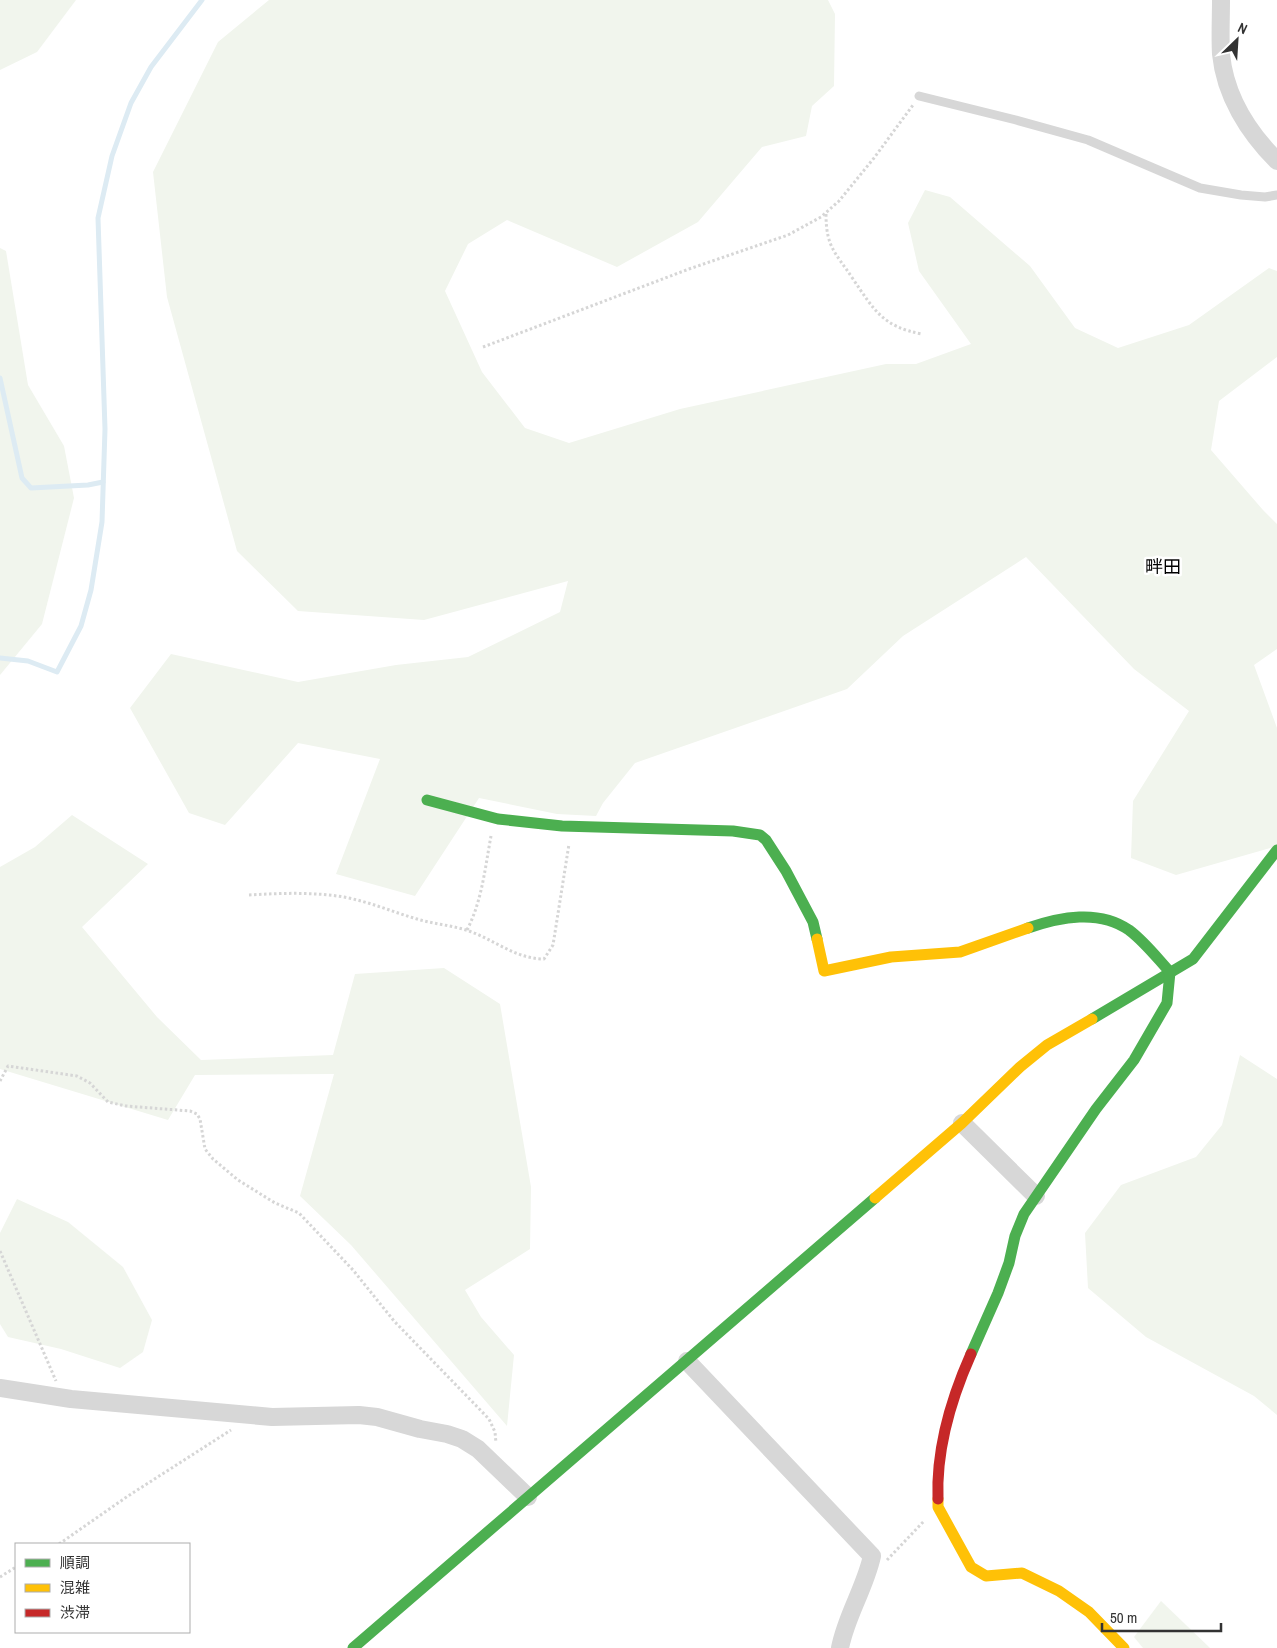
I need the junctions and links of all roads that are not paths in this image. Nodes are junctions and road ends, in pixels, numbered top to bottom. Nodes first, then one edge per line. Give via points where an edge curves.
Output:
1 (1221, 0) edge
2 (919, 96) road end
3 (1277, 161) edge
4 (1277, 195) edge
5 (427, 800) dead end
6 (1277, 850) edge
7 (1170, 972) junction
8 (962, 1123) junction
9 (1036, 1196) junction
10 (687, 1361) junction
11 (0, 1388) edge
12 (528, 1497) junction
13 (353, 1648) edge
14 (840, 1648) edge
15 (1124, 1648) edge

1 - 3 street via 1222,55 1230,93 1244,122
2 - 4 lane via 1088,140 1200,188 1241,195
5 - 7 street via 494,818 572,826 733,831 760,835 786,871 813,922 824,971 866,961 960,952 1047,922 1076,917 1101,918 1121,926 1143,942
6 - 7 street via 1193,959
7 - 8 street via 1047,1045
7 - 9 street via 1167,1003 1134,1060
8 - 9 street
8 - 10 street
9 - 15 street via 1015,1236 998,1293 960,1382 939,1456 938,1507 971,1567 986,1576 1022,1573 1059,1591 1089,1612
10 - 12 street
10 - 14 street via 872,1556
11 - 12 street via 63,1398 272,1417 377,1417 462,1439 478,1449
12 - 13 street

